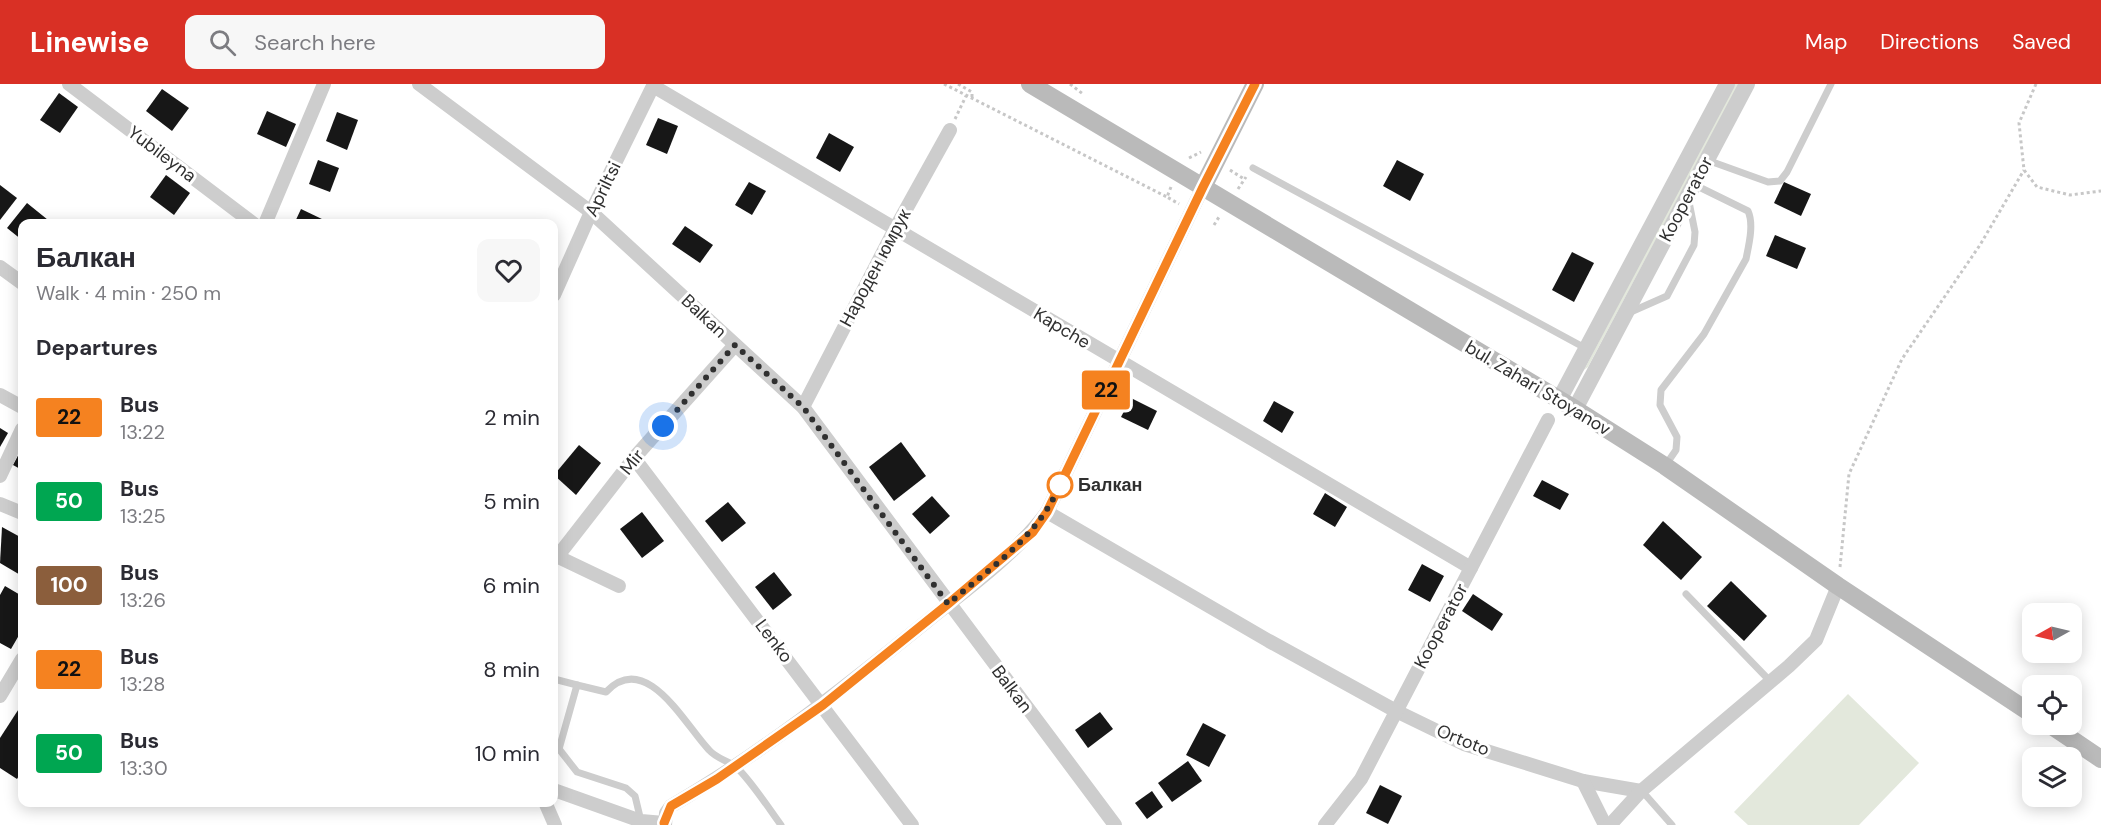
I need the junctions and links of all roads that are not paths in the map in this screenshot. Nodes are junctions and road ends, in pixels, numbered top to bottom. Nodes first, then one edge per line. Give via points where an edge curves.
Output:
1 (69, 84) edge
2 (324, 84) edge
3 (419, 84) edge
4 (1030, 84) edge
5 (1255, 84) edge
6 (1747, 84) edge
7 (1831, 84) edge
8 (654, 85) edge
9 (1722, 86) edge
10 (950, 130) road end
11 (1707, 160) junction
12 (1253, 168) dead end
13 (1203, 187) junction
14 (1692, 190) junction
15 (591, 212) junction
16 (247, 219) edge
17 (267, 219) edge
18 (895, 229) junction
19 (0, 267) edge
20 (18, 280) edge
21 (558, 286) edge
22 (1624, 317) junction
23 (735, 345) junction
24 (1587, 349) junction
25 (1119, 363) junction
26 (0, 395) edge
27 (1559, 399) junction
28 (18, 405) edge
29 (803, 407) junction
30 (1575, 409) junction
31 (1548, 420) dead end
32 (18, 438) edge
33 (634, 458) junction
34 (1665, 466) junction
35 (0, 476) edge
36 (0, 504) edge
37 (18, 511) edge
38 (1047, 512) junction
39 (558, 554) edge
40 (558, 559) edge
41 (1471, 568) junction
42 (619, 586) dead end
43 (1838, 586) junction
44 (1686, 594) dead end
45 (948, 604) junction
46 (18, 666) edge
47 (558, 680) edge
48 (1770, 681) junction
49 (577, 685) junction
50 (0, 696) edge
51 (823, 705) junction
52 (2022, 707) edge
53 (1396, 711) junction
54 (2065, 735) edge
55 (2101, 759) edge
56 (735, 766) junction
57 (1583, 781) junction
58 (1641, 790) junction
59 (558, 791) edge
60 (547, 807) edge
61 (641, 821) junction
62 (664, 824) edge
63 (555, 825) edge
64 (781, 825) edge
65 (912, 825) edge
66 (1115, 825) edge
67 (1325, 825) edge
68 (1607, 825) edge
69 (1672, 825) edge

1 - 16 street, Yubileyna
2 - 17 street
3 - 15 street, Balkan
4 - 13 main road, bul. Zahari Stoyanov
5 - 13 main road
6 - 11 street, Kooperator
7 - 11 lane via 1780,181 1768,182
8 - 15 street, Apriltsi
8 - 18 street, Kapche
9 - 24 street, Kooperator
10 - 18 street, Народен юмрук
11 - 14 street, Kooperator
12 - 24 lane
13 - 25 street
13 - 27 main road, bul. Zahari Stoyanov
14 - 22 street, Kooperator
14 - 22 lane via 1694,245 1667,296 1639,306
14 - 34 lane via 1748,211 1748,249 1704,334 1661,390 1660,405 1677,438 1676,450
15 - 21 street, Apriltsi
15 - 23 street, Balkan
18 - 25 street, Kapche
18 - 29 street, Народен юмрук
19 - 20 street
22 - 30 street, Kooperator
23 - 29 street, Balkan
23 - 33 street, Mir
24 - 27 street, Kooperator
25 - 38 street
25 - 41 street, Kapche
26 - 28 street
27 - 30 main road, bul. Zahari Stoyanov
29 - 45 street, Balkan
30 - 34 main road, bul. Zahari Stoyanov
31 - 41 street, Kooperator
32 - 35 street
33 - 39 street, Mir
33 - 51 street, Lenko
34 - 43 main road, bul. Zahari Stoyanov
36 - 37 street
38 - 45 street via 1033,532
38 - 53 street, Ortoto
40 - 42 street
41 - 53 street, Kooperator
43 - 48 street via 1816,640
43 - 52 main road, bul. Zahari Stoyanov
44 - 48 lane
45 - 51 street
45 - 66 street, Balkan
46 - 50 street
47 - 49 lane
48 - 58 street
49 - 56 lane via 606,692 622,681 639,679 666,696 710,751
49 - 61 lane via 559,749 577,772 626,788 635,795
51 - 56 street
51 - 65 street, Lenko
53 - 57 street, Ortoto via 1464,744
53 - 67 street, Kooperator via 1361,779
54 - 55 main road
56 - 62 street via 671,806
56 - 64 lane
57 - 58 street, Ortoto
57 - 68 street
58 - 68 street
58 - 69 lane
59 - 61 street
60 - 63 street
61 - 62 street

